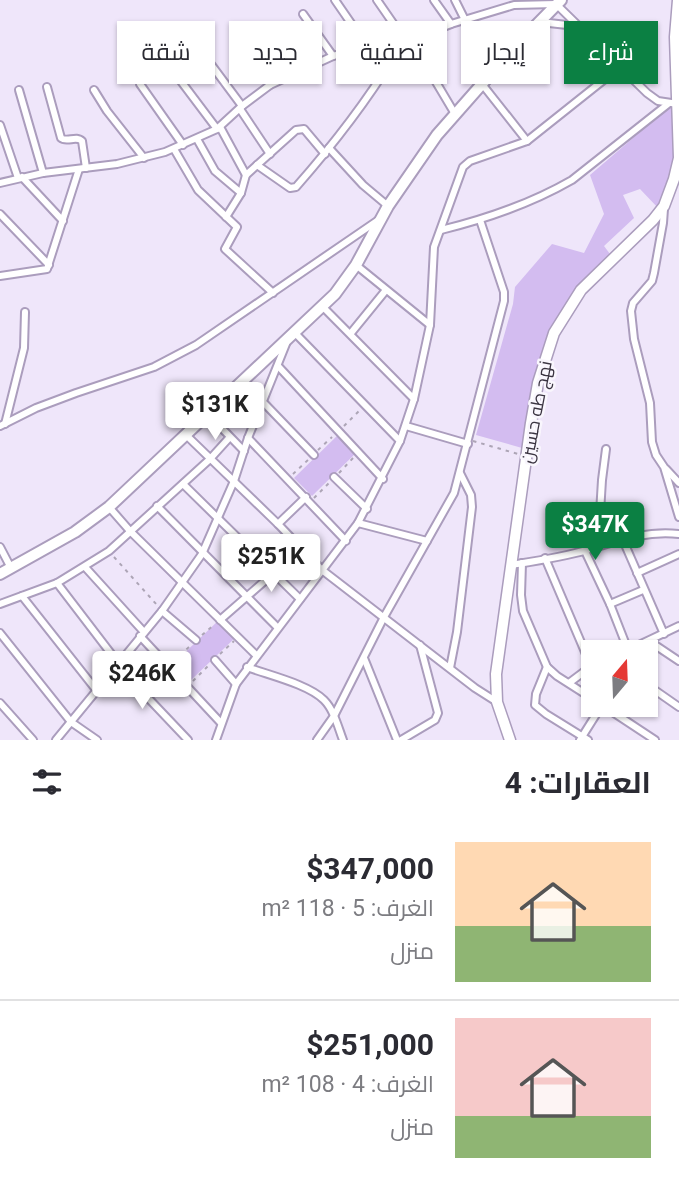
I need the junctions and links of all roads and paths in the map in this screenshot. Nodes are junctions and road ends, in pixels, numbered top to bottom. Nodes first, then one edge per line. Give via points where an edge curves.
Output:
1 (335, 0) edge
2 (377, 0) edge
3 (434, 0) edge
4 (455, 0) edge
5 (678, 0) edge
6 (539, 1) edge
7 (559, 2) edge
8 (303, 14) dead end
9 (465, 20) junction
10 (349, 21) edge
11 (393, 21) edge
12 (540, 21) edge
13 (572, 21) edge
14 (451, 24) junction
15 (447, 25) edge
16 (677, 36) edge
17 (336, 55) edge
18 (333, 56) junction
19 (322, 61) edge
20 (215, 70) edge
21 (140, 84) dead end
22 (184, 84) edge
23 (376, 84) edge
24 (436, 84) edge
25 (482, 84) joint
26 (599, 84) edge
27 (638, 84) edge
28 (270, 85) edge
29 (47, 87) dead end
30 (19, 90) dead end
31 (94, 90) dead end
32 (673, 104) edge
33 (241, 107) junction
34 (455, 114) junction
35 (0, 125) edge
36 (218, 128) junction
37 (197, 139) junction
38 (527, 141) junction
39 (183, 145) junction
40 (174, 149) junction
41 (327, 151) junction
42 (270, 154) junction
43 (144, 158) junction
44 (679, 158) edge
45 (257, 165) junction
46 (83, 168) junction
47 (43, 173) junction
48 (246, 175) junction
49 (20, 178) junction
50 (0, 183) edge
51 (241, 193) junction
52 (388, 206) junction
53 (664, 206) junction
54 (0, 214) edge
55 (226, 217) junction
56 (382, 218) junction
57 (480, 220) junction
58 (63, 221) junction
59 (441, 230) junction
60 (50, 265) junction
61 (356, 265) junction
62 (0, 276) edge
63 (386, 290) junction
64 (273, 293) junction
65 (322, 306) junction
66 (25, 312) dead end
67 (430, 325) junction
68 (351, 333) junction
69 (291, 335) junction
70 (278, 366) junction
71 (414, 399) junction
72 (264, 402) junction
73 (365, 405) junction
74 (207, 413) junction
75 (2, 425) edge
76 (406, 426) junction
77 (340, 430) junction
78 (185, 434) junction
79 (229, 438) junction
80 (248, 438) junction
81 (400, 441) junction
82 (468, 442) junction
83 (606, 449) dead end
84 (244, 451) junction
85 (314, 455) junction
86 (526, 457) junction
87 (210, 459) junction
88 (664, 467) junction
89 (460, 473) junction
90 (334, 477) dead end
91 (383, 479) junction
92 (287, 480) junction
93 (234, 481) junction
94 (679, 483) edge
95 (183, 484) junction
96 (306, 497) junction
97 (157, 506) junction
98 (109, 507) junction
99 (367, 509) junction
100 (219, 517) junction
101 (679, 517) edge
102 (358, 523) junction
103 (278, 524) junction
104 (130, 531) junction
105 (679, 534) edge
106 (623, 540) junction
107 (346, 541) junction
108 (427, 541) junction
109 (297, 544) junction
110 (598, 546) junction
111 (0, 547) edge
112 (109, 551) junction
113 (585, 551) junction
114 (202, 554) junction
115 (679, 554) edge
116 (545, 558) junction
117 (522, 563) junction
118 (511, 565) junction
119 (85, 567) junction
120 (11, 568) junction
121 (322, 570) junction
122 (275, 572) junction
123 (637, 573) junction
124 (0, 575) edge
125 (57, 583) junction
126 (182, 583) junction
127 (643, 590) junction
128 (22, 596) junction
129 (248, 597) junction
130 (300, 599) junction
131 (0, 604) edge
132 (610, 604) junction
133 (162, 611) junction
134 (384, 617) junction
135 (220, 620) junction
136 (679, 626) edge
137 (277, 627) junction
138 (0, 633) edge
139 (142, 634) junction
140 (664, 635) junction
141 (196, 640) dead end
142 (621, 640) edge
143 (653, 640) edge
144 (581, 641) edge
145 (419, 643) junction
146 (658, 648) edge
147 (256, 655) junction
148 (364, 658) junction
149 (215, 660) dead end
150 (679, 662) edge
151 (118, 663) junction
152 (247, 667) junction
153 (547, 667) junction
154 (450, 668) junction
155 (581, 674) edge
156 (569, 683) junction
157 (236, 684) junction
158 (97, 691) junction
159 (581, 691) edge
160 (658, 692) edge
161 (498, 702) junction
162 (0, 703) edge
163 (679, 707) edge
164 (334, 716) junction
165 (595, 718) edge
166 (622, 718) edge
167 (71, 722) junction
168 (221, 723) junction
169 (583, 739) edge
170 (33, 740) edge
171 (56, 740) edge
172 (97, 740) edge
173 (188, 740) edge
174 (216, 740) edge
175 (317, 740) edge
176 (343, 740) edge
177 (399, 740) edge
178 (510, 740) edge
179 (655, 740) edge

1 - 10 street
2 - 11 street
3 - 14 street
4 - 9 street
5 - 16 main road, نهج طه حسين
6 - 7 street
6 - 9 street
7 - 12 main road
7 - 13 street
8 - 18 street
9 - 14 street
14 - 15 street
16 - 32 main road, نهج طه حسين
17 - 18 street
18 - 19 street
20 - 33 street
21 - 39 street
22 - 36 street
23 - 41 street
24 - 34 street
25 - 34 main road
25 - 38 street
26 - 38 street
27 - 32 street
28 - 33 street
29 - 46 street via 61,138 82,141
30 - 47 street
31 - 43 street
32 - 44 main road, نهج طه حسين
32 - 57 street via 572,180
33 - 36 street
33 - 42 street
34 - 52 main road
35 - 49 street
36 - 37 street
36 - 48 street
37 - 39 street
37 - 51 street via 215,171
38 - 59 street via 466,163
39 - 40 street
40 - 43 street
40 - 55 street via 198,190
41 - 42 street via 300,128
41 - 45 street via 293,189
41 - 52 street
42 - 45 street
43 - 46 street
44 - 53 main road, نهج طه حسين
45 - 48 street
46 - 47 street
46 - 58 street
47 - 49 street
48 - 51 street
49 - 50 street
49 - 58 street
51 - 55 street
52 - 56 main road
53 - 86 main road, نهج طه حسين via 600,269 563,314 538,383
53 - 88 street via 652,281 631,311 650,403 652,442
54 - 60 street
55 - 64 street via 238,229 225,249
56 - 61 main road
56 - 64 street
57 - 59 street
57 - 82 street via 504,301
58 - 60 street
59 - 67 street via 432,261
60 - 62 street via 43,271
61 - 63 street
61 - 65 main road
63 - 67 street
63 - 68 street
64 - 75 street via 154,367 76,393
65 - 68 street
65 - 69 main road
66 - 75 street via 24,348
67 - 71 street
68 - 71 street
69 - 70 street
69 - 73 street
69 - 74 main road
70 - 72 street
70 - 77 street
71 - 76 street
72 - 80 street
72 - 85 street
73 - 77 path
73 - 81 street
74 - 78 main road
74 - 79 street
76 - 81 street
76 - 82 street
77 - 85 path
77 - 91 street
78 - 87 street
78 - 98 main road
79 - 84 street
79 - 87 street
80 - 84 street
80 - 92 street
81 - 91 street
82 - 86 path
82 - 89 street
83 - 110 street
84 - 93 street
85 - 92 path
86 - 118 main road, نهج طه حسين
87 - 93 street
87 - 95 street
88 - 94 street
88 - 101 street
89 - 108 street
89 - 154 street via 471,495 471,507
90 - 99 street
91 - 99 street
92 - 96 street
93 - 100 street
93 - 103 street
95 - 97 street
95 - 100 street
96 - 103 street
96 - 107 street
97 - 104 street
97 - 114 street
98 - 104 street
98 - 120 main road
99 - 102 street
100 - 114 street
100 - 122 street
102 - 107 street
102 - 108 street
103 - 109 street
104 - 112 street
104 - 126 street
105 - 106 street via 664,532
106 - 110 street
106 - 123 street
107 - 121 street
108 - 134 street
109 - 121 street
109 - 122 street
110 - 113 street
111 - 120 street
112 - 119 street
112 - 133 path
113 - 116 street
113 - 132 street
114 - 126 street
114 - 129 street
115 - 123 street
116 - 117 street
116 - 144 street
117 - 118 street
117 - 153 street via 523,611
118 - 161 main road, نهج طه حسين via 496,674
119 - 125 street
119 - 139 street
120 - 124 main road
121 - 130 street
121 - 134 street
122 - 129 street
122 - 130 street
123 - 127 street
125 - 128 street
125 - 151 street
126 - 133 street
126 - 135 street
127 - 132 street
127 - 140 street
128 - 131 street
128 - 158 street
129 - 135 street
129 - 137 street
130 - 137 street
132 - 142 street
133 - 139 street
133 - 141 street
134 - 145 street
134 - 148 street
135 - 147 street
136 - 140 street
137 - 147 street
138 - 167 street
139 - 151 street
139 - 168 street
140 - 143 street
145 - 154 street
145 - 177 street via 438,713 435,720
146 - 150 street
147 - 152 street
148 - 164 street
148 - 177 street
149 - 157 street
151 - 158 street
151 - 173 street
152 - 157 street
152 - 164 street via 322,698
153 - 156 street
153 - 169 street via 535,705
154 - 161 street
155 - 156 street
156 - 159 street
157 - 168 street
158 - 167 street
160 - 163 street
161 - 178 main road, نهج طه حسين
162 - 170 street
164 - 175 street
164 - 176 street
165 - 169 street
166 - 179 street
167 - 171 street
167 - 172 street
168 - 174 street

